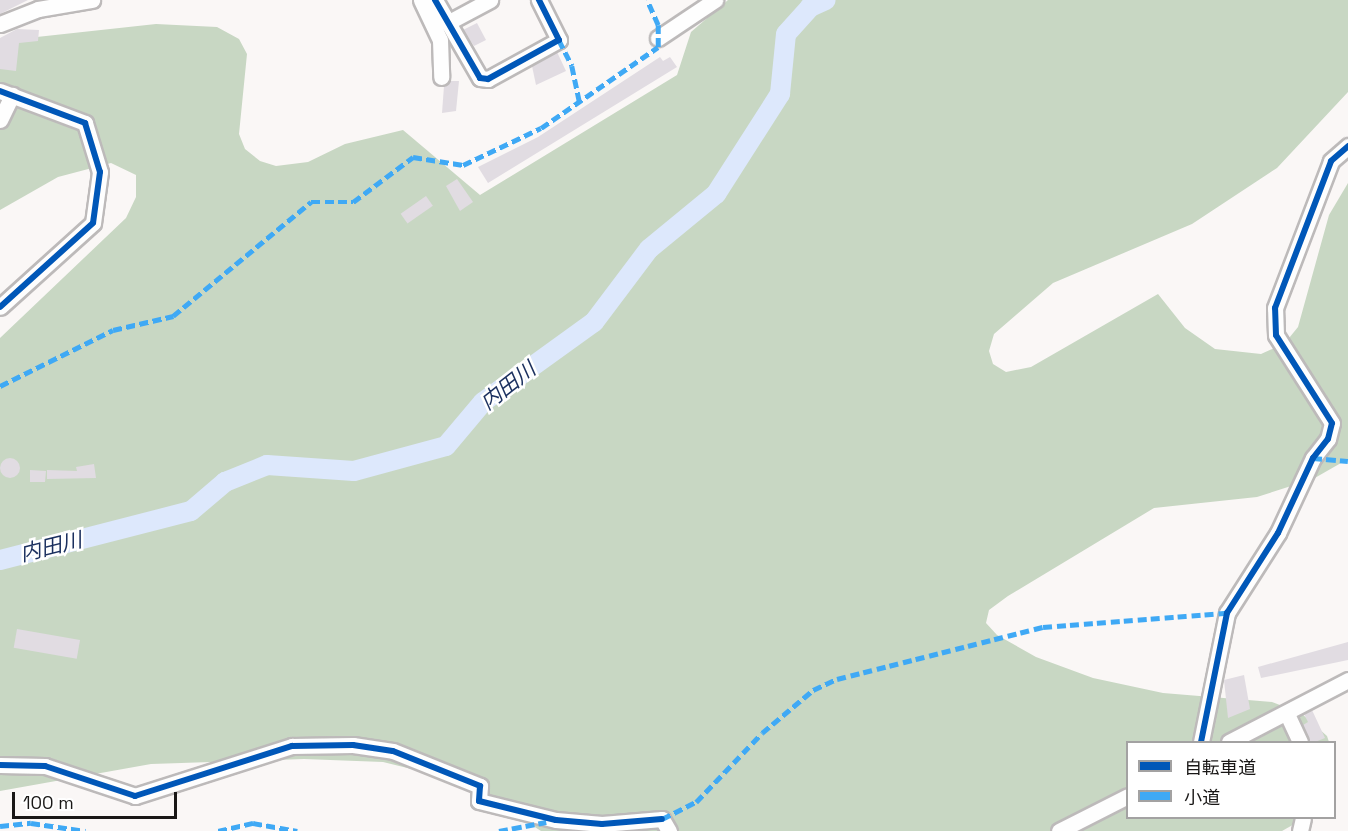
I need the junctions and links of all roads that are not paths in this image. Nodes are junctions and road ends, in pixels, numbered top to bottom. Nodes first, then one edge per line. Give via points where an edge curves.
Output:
1 (92, 0) edge
2 (421, 0) edge
3 (435, 0) edge
4 (490, 0) edge
5 (539, 0) edge
6 (715, 0) edge
7 (33, 5) edge
8 (447, 23) junction
9 (0, 24) edge
10 (658, 38) dead end
11 (441, 77) dead end
12 (6, 93) edge
13 (0, 120) edge
14 (1348, 146) edge
15 (0, 307) edge
16 (1348, 680) edge
17 (1287, 714) junction
18 (1201, 741) edge
19 (1231, 741) edge
20 (1300, 741) edge
21 (0, 765) edge
22 (1126, 797) edge
23 (666, 825) edge
24 (1059, 831) edge

1 - 7 street
2 - 11 street via 441,40
3 - 8 street
4 - 8 street
5 - 8 street via 559,40 488,80 480,78
6 - 10 street
7 - 9 street
12 - 13 street
12 - 15 street via 85,123 97,150 100,196 93,223
14 - 18 street via 1331,161 1275,308 1276,335 1332,423 1328,439 1227,613
16 - 17 street
17 - 19 street
17 - 20 street
21 - 23 street via 45,766 135,796 292,746 352,745 393,751 480,786 479,801 556,820
22 - 24 street

